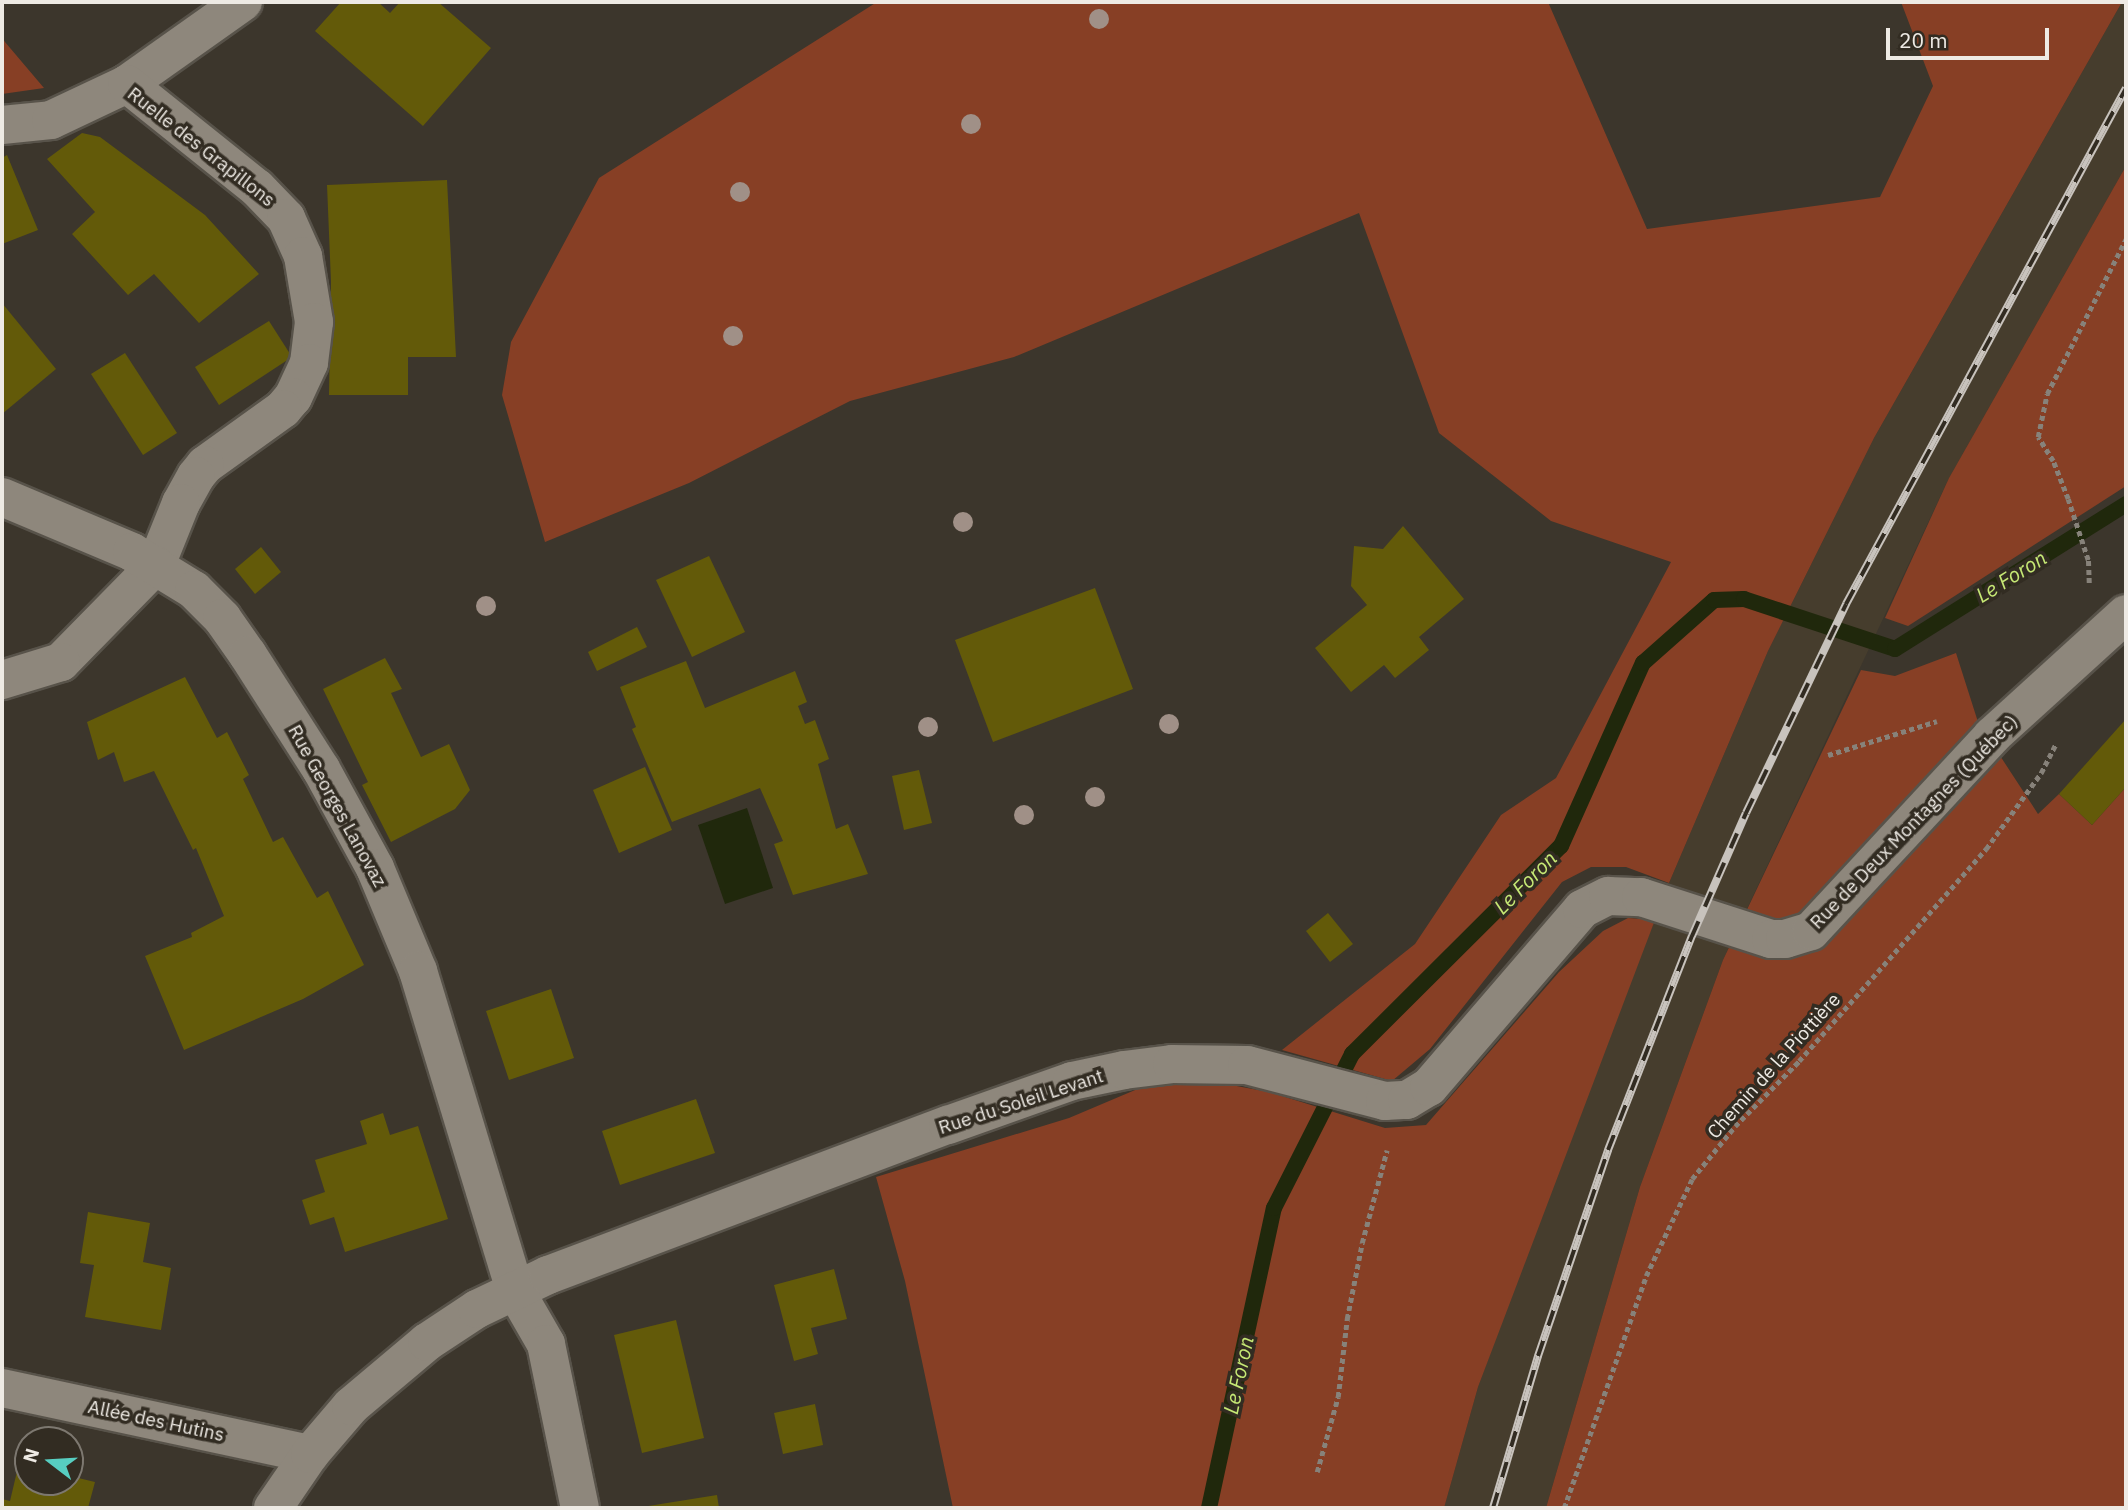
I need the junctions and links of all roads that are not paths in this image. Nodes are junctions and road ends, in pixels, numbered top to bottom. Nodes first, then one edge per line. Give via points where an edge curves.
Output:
1 (243, 2) edge
2 (127, 84) junction
3 (2, 125) edge
4 (2, 497) edge
5 (156, 565) junction
6 (2126, 614) edge
7 (2, 680) edge
8 (1396, 1101) joint
9 (515, 1290) junction
10 (2, 1388) edge
11 (310, 1454) junction
12 (273, 1508) edge
13 (580, 1508) edge

1 - 2 street
2 - 3 street, Ruelle des Grapillons via 51,120
2 - 5 street, Ruelle des Grapillons via 257,188 286,218 303,257 314,322 309,363 293,397 196,476
4 - 5 street, Rue Georges Lanovaz
5 - 7 street via 61,662
5 - 9 street, Rue Georges Lanovaz via 194,590 222,618 321,769 375,868 418,971
6 - 8 street, Rue de Deux Montagnes (Québec) via 1992,736 1811,931 1771,939 1670,906 1624,894 1608,895 1582,909 1429,1087
8 - 9 street, Rue du Soleil Levant via 1247,1065 1172,1064 1072,1081
9 - 11 street, Rue du Soleil Levant via 427,1342 351,1406
9 - 13 street via 546,1344
10 - 11 street, Allée des Hutins
11 - 12 street, Rue du Soleil Levant

